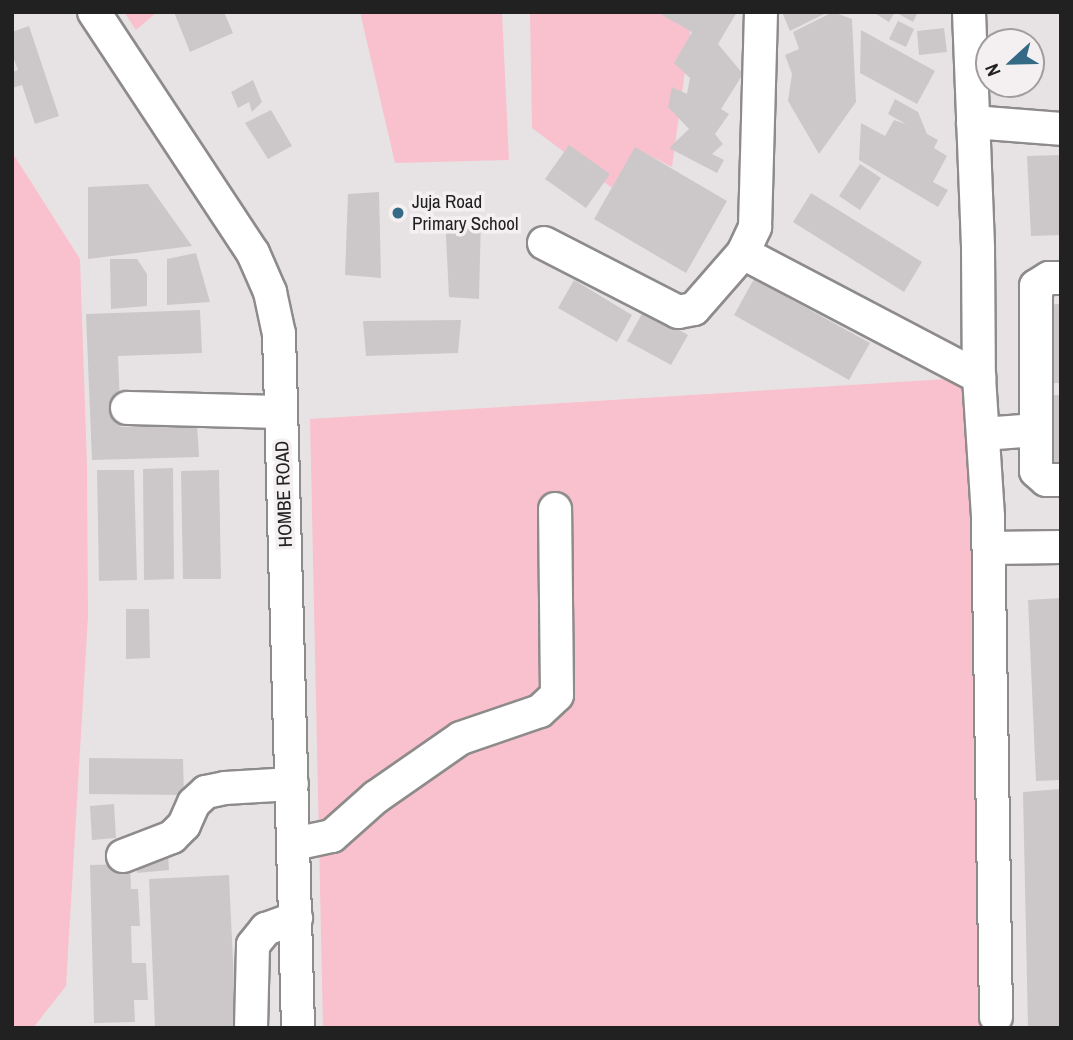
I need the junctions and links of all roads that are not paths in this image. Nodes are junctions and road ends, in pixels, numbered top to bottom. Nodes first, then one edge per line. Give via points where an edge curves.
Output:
1 (94, 12) edge
2 (761, 12) edge
3 (969, 12) edge
4 (974, 122) junction
5 (1061, 129) edge
6 (544, 243) dead end
7 (743, 253) junction
8 (1061, 278) edge
9 (979, 377) junction
10 (127, 408) dead end
11 (281, 412) junction
12 (1036, 430) junction
13 (983, 434) junction
14 (1061, 480) edge
15 (555, 509) dead end
16 (1061, 547) edge
17 (989, 548) junction
18 (292, 785) junction
19 (294, 844) junction
20 (123, 856) dead end
21 (296, 918) junction
22 (996, 1017) dead end
23 (251, 1028) edge
24 (298, 1028) edge

1 - 11 street, HOMBE ROAD via 253,253 270,292 279,334
2 - 7 street via 758,201
3 - 4 street
4 - 5 street
4 - 9 street
6 - 7 street via 678,312 694,309
7 - 9 street
8 - 12 street via 1049,278 1036,286
9 - 13 street
10 - 11 street
11 - 18 street, HOMBE ROAD
12 - 13 street
12 - 14 street via 1036,471 1046,480
13 - 17 street
15 - 19 street via 557,695 540,711 461,738 376,797 332,836
16 - 17 street
17 - 22 street
18 - 19 street, HOMBE ROAD
18 - 20 street via 205,792 178,833
19 - 21 street, HOMBE ROAD
21 - 23 street via 267,929 253,945
21 - 24 street, HOMBE ROAD

